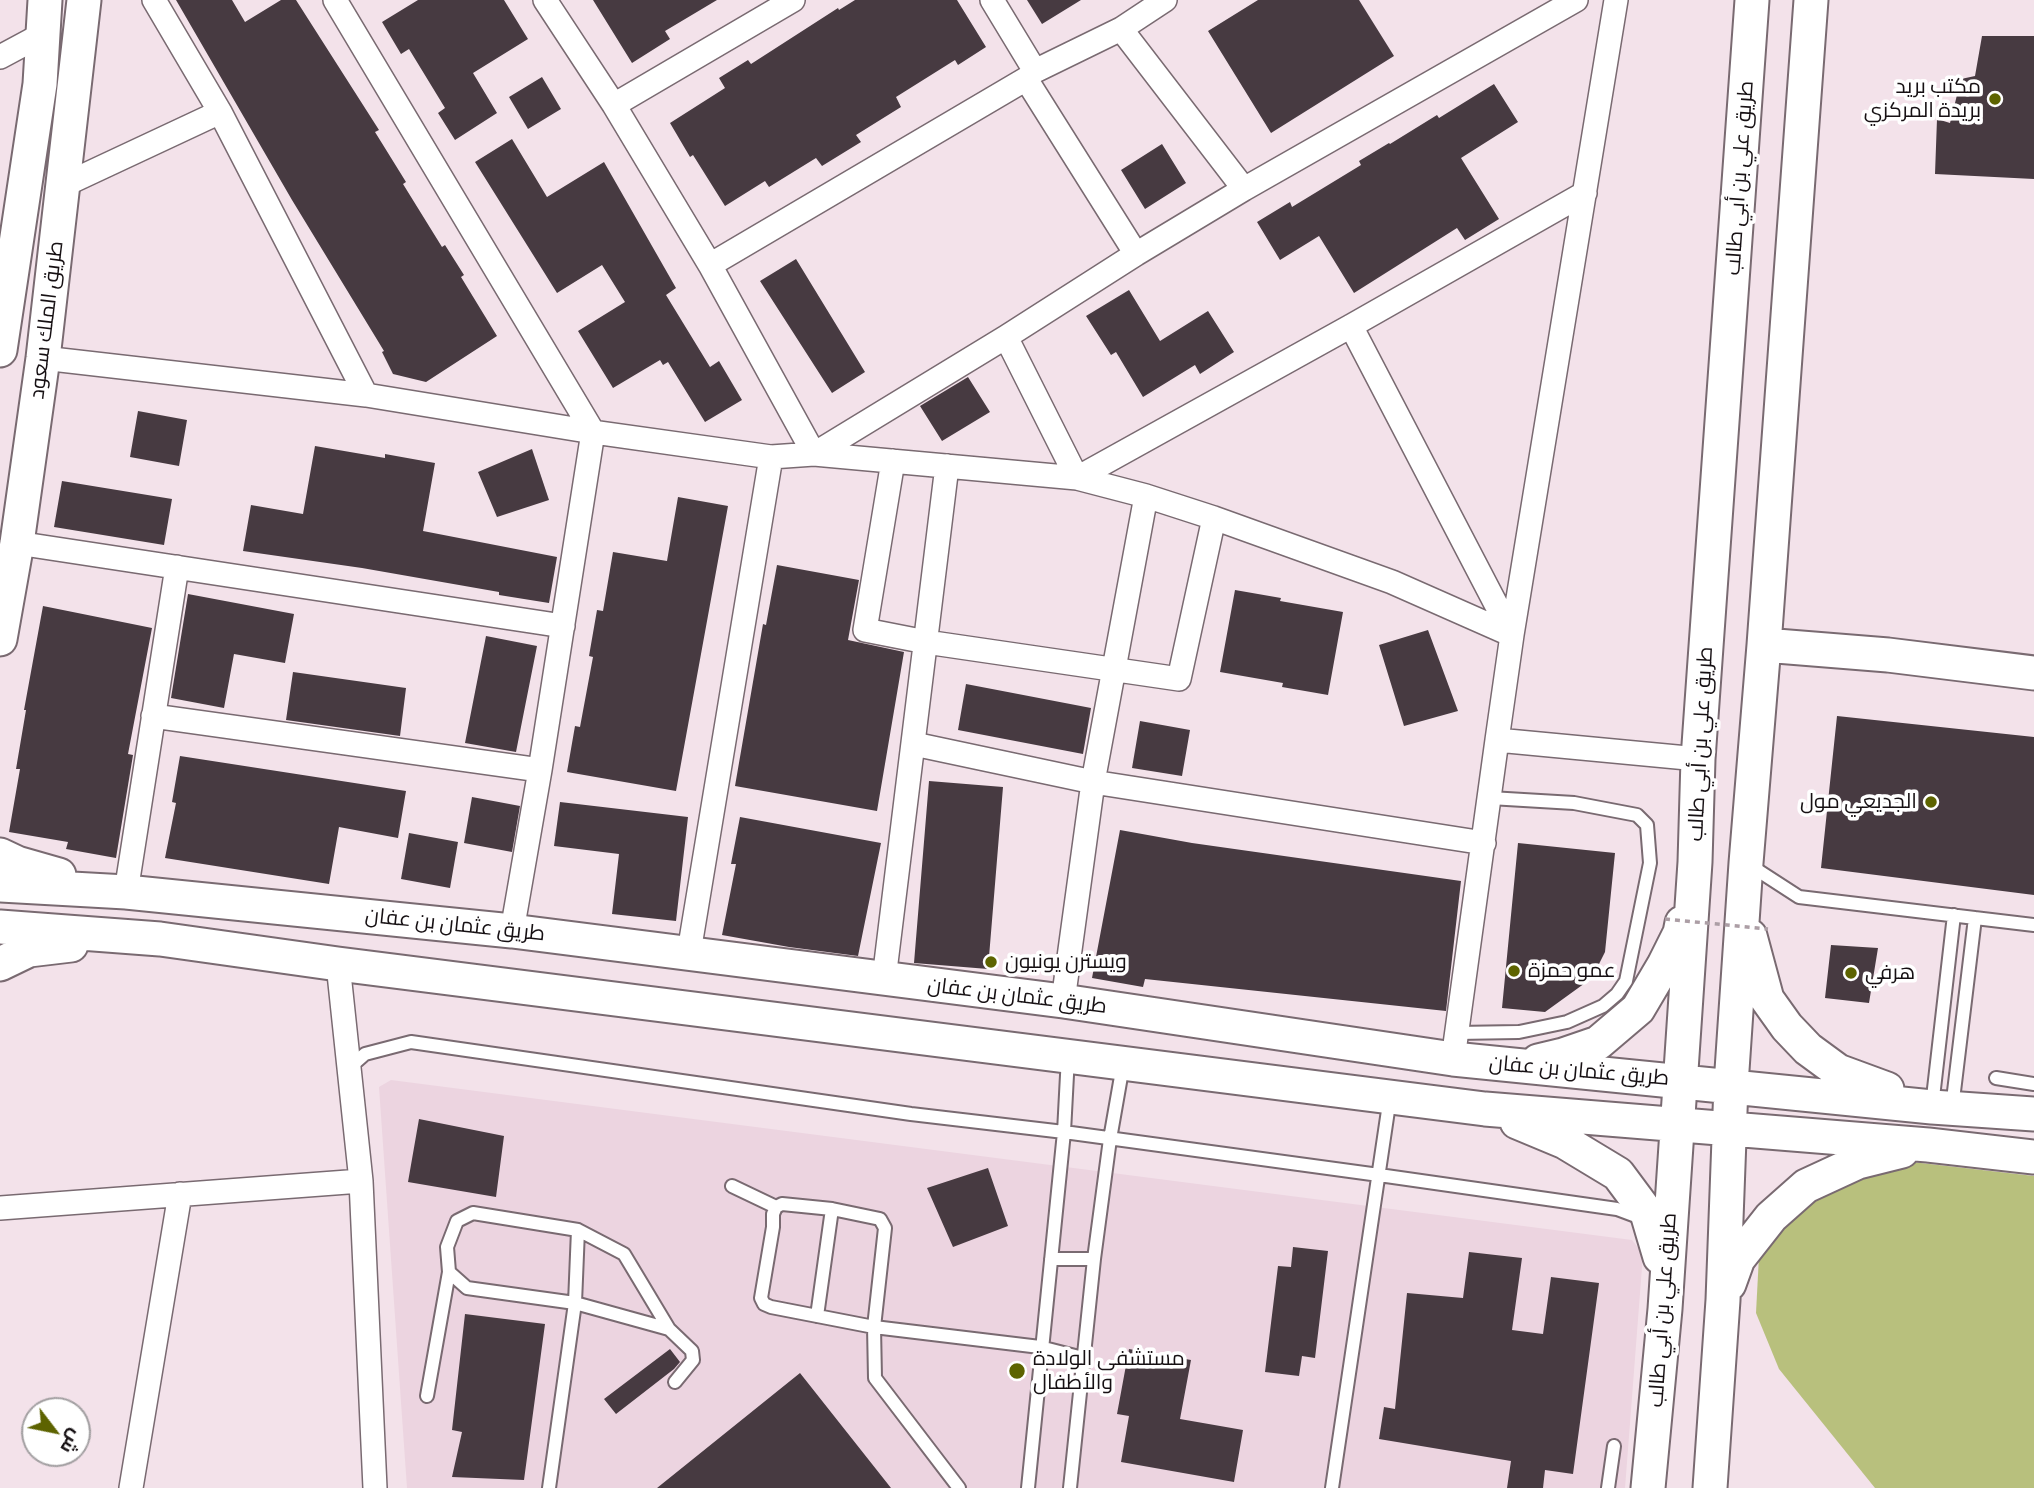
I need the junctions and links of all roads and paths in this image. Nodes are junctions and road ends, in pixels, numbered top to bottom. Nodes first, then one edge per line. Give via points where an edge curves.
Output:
1 (45, 0) edge
2 (84, 0) edge
3 (154, 0) edge
4 (335, 0) edge
5 (545, 0) edge
6 (793, 0) edge
7 (992, 0) edge
8 (1165, 0) edge
9 (1576, 0) edge
10 (1616, 0) edge
11 (1752, 0) edge
12 (1811, 0) edge
13 (1121, 29) junction
14 (43, 34) junction
15 (0, 57) edge
16 (1031, 75) junction
17 (614, 105) junction
18 (220, 112) junction
19 (64, 185) junction
20 (1244, 190) junction
21 (1585, 194) junction
22 (1136, 254) junction
23 (710, 265) junction
24 (1351, 326) junction
25 (1006, 337) junction
26 (1, 342) edge
27 (44, 358) junction
28 (366, 395) junction
29 (593, 432) junction
30 (814, 454) junction
31 (771, 457) junction
32 (893, 461) junction
33 (947, 466) junction
34 (1076, 478) junction
35 (1146, 496) junction
36 (1214, 518) junction
37 (17, 543) junction
38 (177, 567) junction
39 (563, 626) junction
40 (1512, 635) junction
41 (0, 639) edge
42 (926, 642) junction
43 (1764, 645) junction
44 (1114, 670) junction
45 (2034, 673) edge
46 (153, 716) junction
47 (1497, 740) junction
48 (914, 744) junction
49 (1698, 759) junction
50 (540, 770) junction
51 (1093, 782) junction
52 (1490, 798) junction
53 (1484, 843) junction
54 (0, 855) edge
55 (1695, 862) junction
56 (1746, 863) junction
57 (0, 885) edge
58 (123, 892) junction
59 (1743, 905) junction
60 (1954, 915) junction
61 (1975, 918) junction
62 (1665, 919) dead end
63 (2034, 925) edge
64 (0, 927) edge
65 (1768, 929) dead end
66 (512, 931) junction
67 (138, 937) junction
68 (689, 952) junction
69 (0, 964) edge
70 (338, 964) junction
71 (884, 979) junction
72 (1063, 1001) junction
73 (1455, 1046) junction
74 (1068, 1056) junction
75 (1124, 1063) junction
76 (1516, 1066) junction
77 (349, 1068) junction
78 (1996, 1078) dead end
79 (1680, 1081) junction
80 (2034, 1084) edge
81 (1731, 1085) junction
82 (1885, 1088) junction
83 (1390, 1097) junction
84 (1942, 1107) junction
85 (1485, 1109) junction
86 (2034, 1114) edge
87 (1676, 1126) junction
88 (1729, 1128) junction
89 (1063, 1132) junction
90 (1110, 1139) junction
91 (1928, 1145) junction
92 (2034, 1157) edge
93 (1379, 1175) junction
94 (361, 1181) junction
95 (732, 1186) dead end
96 (180, 1194) junction
97 (776, 1207) junction
98 (0, 1208) edge
99 (832, 1209) junction
100 (1651, 1222) junction
101 (578, 1230) junction
102 (1051, 1259) junction
103 (1094, 1259) junction
104 (449, 1272) junction
105 (1723, 1300) junction
106 (575, 1303) junction
107 (1665, 1309) junction
108 (817, 1316) junction
109 (874, 1327) junction
110 (669, 1329) junction
111 (1040, 1347) junction
112 (1083, 1359) junction
113 (675, 1382) dead end
114 (427, 1395) dead end
115 (1614, 1447) dead end
116 (131, 1488) edge
117 (375, 1488) edge
118 (549, 1488) edge
119 (959, 1488) edge
120 (1028, 1488) edge
121 (1070, 1488) edge
122 (1332, 1488) edge
123 (1608, 1488) edge
124 (1648, 1488) edge
125 (1710, 1488) edge

1 - 14 main road, طريق الملك سعود
2 - 19 main road, طريق الملك سعود
3 - 18 street
4 - 29 street
5 - 17 street
6 - 17 street
7 - 16 street
8 - 13 street
9 - 20 street
10 - 21 street
11 - 49 main road, طريق علي بن أبي طالب
12 - 43 main road
13 - 16 street
13 - 20 street
14 - 15 street
14 - 26 main road, طريق الملك سعود via 40,83
16 - 22 street
16 - 23 street
17 - 23 street
18 - 19 street
18 - 28 street
19 - 27 main road, طريق الملك سعود
20 - 22 street
21 - 24 street
21 - 40 street
22 - 25 street
23 - 30 street
24 - 34 street
24 - 40 street
25 - 30 street
25 - 34 street
27 - 28 street
27 - 37 main road, طريق الملك سعود
28 - 29 street
29 - 31 street
29 - 39 street
30 - 31 street
30 - 32 street
31 - 68 street
32 - 33 street
32 - 42 street via 866,629
33 - 34 street
33 - 42 street
34 - 35 street
35 - 36 street
35 - 44 street
36 - 40 street via 1392,582
36 - 44 street via 1179,679
37 - 38 street
37 - 41 main road, طريق الملك سعود
38 - 39 street
38 - 46 street
39 - 50 street
40 - 47 street
42 - 44 street
42 - 48 street
43 - 45 main road
43 - 56 main road
44 - 51 street
46 - 50 street
46 - 58 street
47 - 49 street
47 - 52 street
48 - 51 street
48 - 71 street
49 - 55 main road, طريق علي بن أبي طالب
50 - 66 street
51 - 53 street
51 - 72 street
52 - 53 street
52 - 73 lane via 1574,803 1637,815 1647,825 1650,863 1626,981 1617,994 1603,1006 1567,1022
53 - 73 street
54 - 58 main road
55 - 76 main road via 1680,933 1638,1009 1598,1043
55 - 79 main road, طريق علي بن أبي طالب
56 - 59 main road
56 - 60 lane via 1800,897
57 - 58 main road, طريق عثمان بن عفان
58 - 66 main road, طريق عثمان بن عفان
59 - 81 main road
59 - 82 main road via 1768,999 1787,1027 1838,1071
60 - 61 lane
60 - 84 lane
61 - 63 lane
61 - 84 lane
62 - 65 path, bridge
64 - 67 main road
66 - 68 main road, طريق عثمان بن عفان
67 - 69 main road via 29,950
67 - 70 main road
68 - 71 main road, طريق عثمان بن عفان
70 - 74 main road
70 - 77 street
71 - 72 main road, طريق عثمان بن عفان
72 - 73 main road, طريق عثمان بن عفان
73 - 76 main road, طريق عثمان بن عفان
74 - 75 main road
74 - 89 lane
75 - 83 main road
75 - 90 lane
76 - 79 main road, طريق عثمان بن عفان
77 - 89 lane via 365,1054 411,1042
77 - 94 street
78 - 80 lane
79 - 81 main road, طريق عثمان بن عفان
79 - 87 main road, طريق علي بن أبي طالب
81 - 82 main road, طريق عثمان بن عفان
81 - 88 main road
82 - 84 main road, طريق عثمان بن عفان
83 - 85 main road
83 - 93 lane
84 - 86 main road, طريق عثمان بن عفان
85 - 87 main road
85 - 100 main road via 1565,1142 1618,1174
87 - 88 main road
87 - 107 main road, طريق علي بن أبي طالب
88 - 91 main road
88 - 105 main road
89 - 90 lane
89 - 102 lane
90 - 93 lane
90 - 103 lane
91 - 92 main road
91 - 105 main road via 1858,1162 1806,1186 1771,1217 1738,1259
93 - 100 lane via 1617,1209
93 - 122 lane
94 - 96 street
94 - 117 street
95 - 97 lane
96 - 98 street
96 - 116 street
97 - 99 lane
97 - 108 lane via 761,1298 771,1307
99 - 108 lane
99 - 109 lane via 873,1216 885,1228
100 - 107 main road via 1661,1262
101 - 104 lane via 474,1213 457,1221 447,1247
101 - 106 lane
101 - 110 lane via 624,1254
102 - 103 lane
102 - 111 lane
103 - 112 lane
104 - 106 lane via 467,1288
104 - 114 lane
105 - 125 main road
106 - 110 lane
106 - 118 lane
107 - 124 main road, طريق علي بن أبي طالب
108 - 109 lane
109 - 111 lane
109 - 119 lane via 875,1378
110 - 113 lane via 692,1351 693,1360
111 - 112 lane
111 - 120 lane
112 - 121 lane
115 - 123 lane

